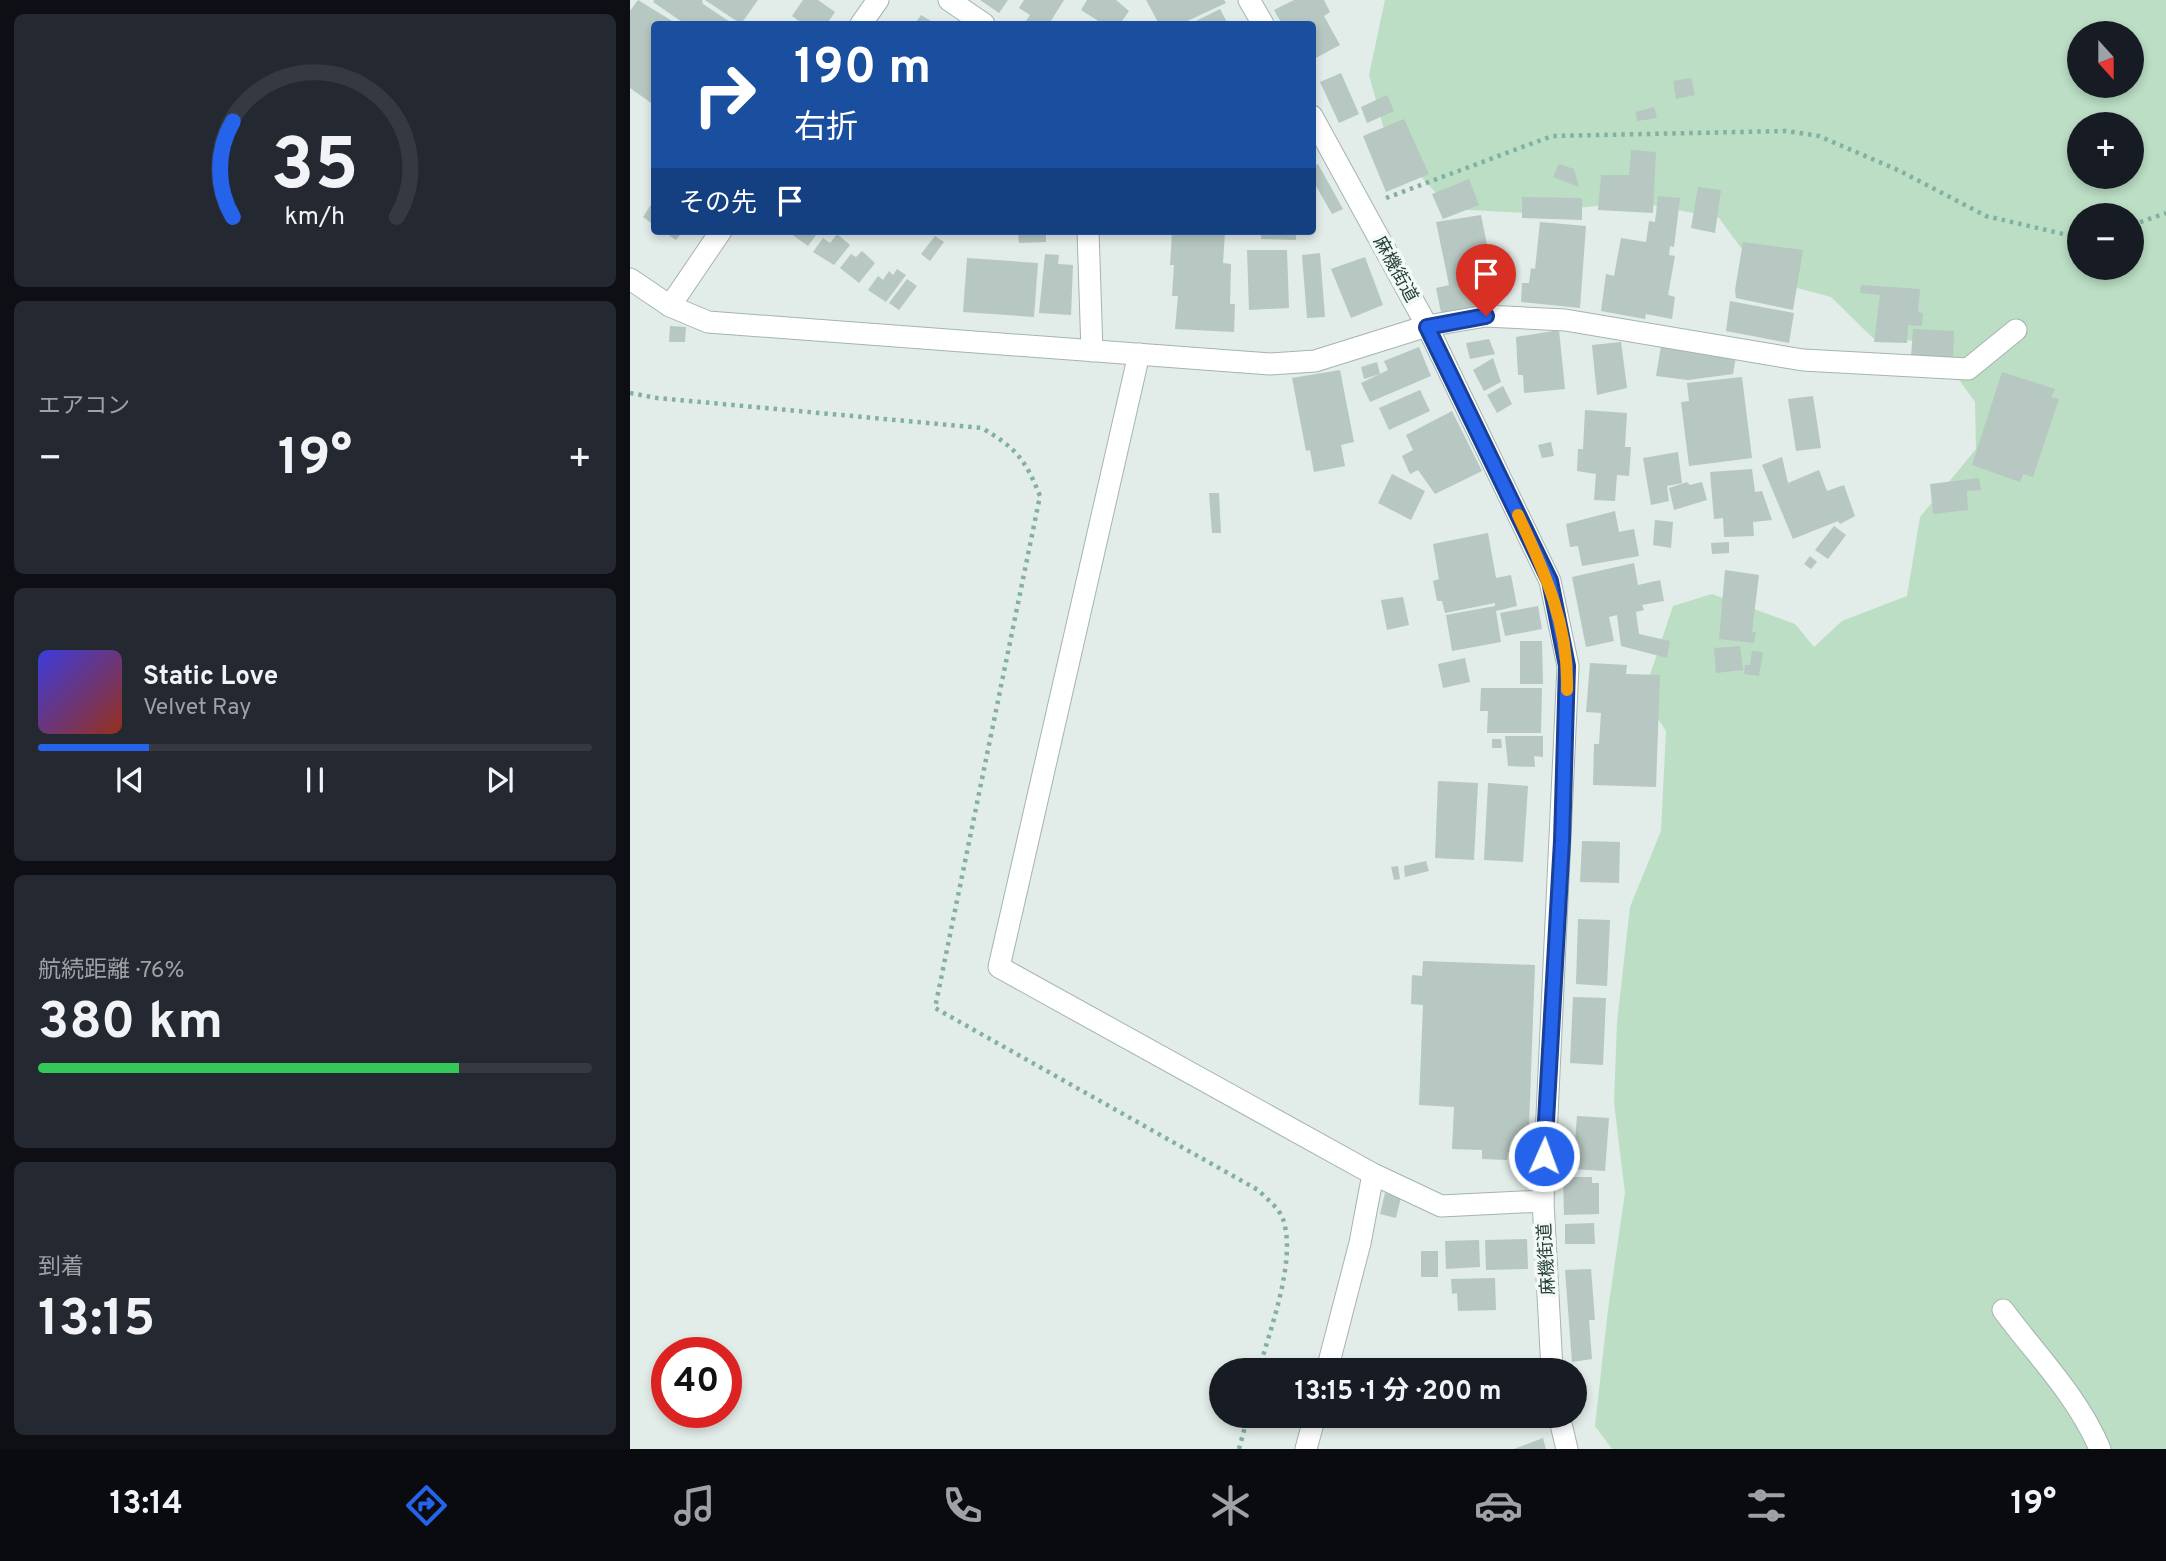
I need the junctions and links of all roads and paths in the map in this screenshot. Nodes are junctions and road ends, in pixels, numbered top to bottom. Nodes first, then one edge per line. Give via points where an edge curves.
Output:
1 (878, 0) edge
2 (949, 0) edge
3 (1249, 0) edge
4 (863, 21) edge
5 (980, 21) edge
6 (1261, 21) edge
7 (1316, 123) edge
8 (1362, 207) junction
9 (2166, 213) edge
10 (2144, 221) edge
11 (718, 235) edge
12 (1088, 235) edge
13 (2067, 235) edge
14 (630, 279) edge
15 (670, 306) junction
16 (1427, 327) junction
17 (2016, 330) dead end
18 (1091, 351) junction
19 (1139, 354) junction
20 (1373, 1174) junction
21 (1543, 1201) junction
22 (2003, 1310) dead end
23 (1330, 1358) edge
24 (1551, 1358) edge
25 (1245, 1428) edge
26 (1312, 1428) edge
27 (1562, 1428) edge
28 (1239, 1449) edge
29 (1307, 1449) edge
30 (1567, 1449) edge
31 (2100, 1449) edge

1 - 4 street
2 - 5 street
3 - 6 street
7 - 8 street, 麻機街道
8 - 13 path via 1552,136 1786,131 1830,141 1986,216
8 - 16 street, 麻機街道
9 - 10 path
11 - 15 street
12 - 18 street
14 - 15 street
15 - 18 street via 708,322
16 - 17 street via 1486,316 1565,320 1803,360 1968,369
16 - 19 street via 1315,361 1270,364
16 - 21 street, 麻機街道 via 1550,581 1567,666
18 - 19 street
19 - 20 street via 999,967
20 - 21 street via 1441,1206
20 - 23 street
21 - 24 street, 麻機街道
22 - 31 street via 2060,1378
25 - 28 path
26 - 29 street
27 - 30 street

